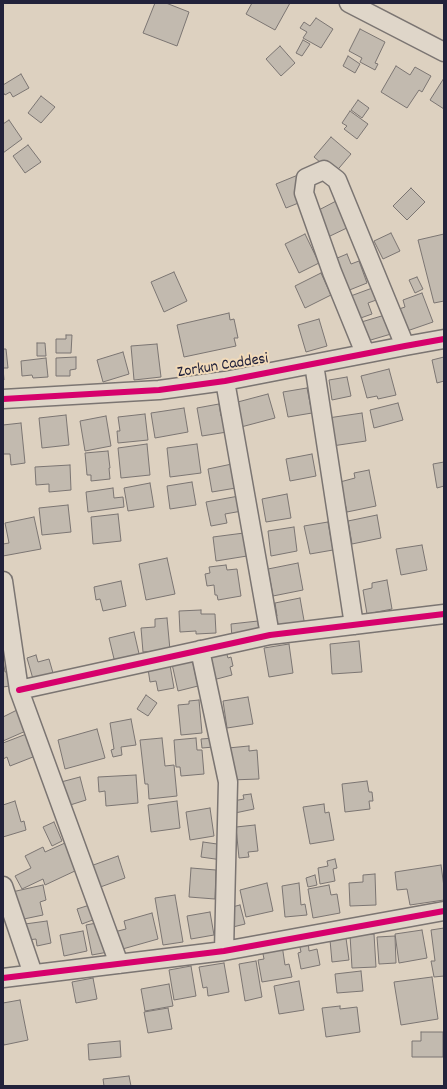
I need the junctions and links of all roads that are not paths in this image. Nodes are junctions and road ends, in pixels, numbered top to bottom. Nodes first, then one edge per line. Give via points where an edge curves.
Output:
1 (349, 3) edge
2 (444, 52) edge
3 (444, 340) edge
4 (405, 346) junction
5 (365, 353) junction
6 (314, 364) junction
7 (225, 381) junction
8 (3, 399) edge
9 (3, 581) edge
10 (444, 614) edge
11 (354, 625) junction
12 (270, 635) junction
13 (200, 650) junction
14 (19, 690) junction
15 (3, 886) edge
16 (444, 911) edge
17 (224, 951) junction
18 (119, 964) junction
19 (33, 974) junction
20 (3, 978) edge

1 - 2 street
3 - 4 street, Zorkun Caddesi
4 - 5 street, Zorkun Caddesi
4 - 5 street via 336,180 324,170 306,178 304,193
5 - 6 street, Zorkun Caddesi
6 - 7 street, Zorkun Caddesi
6 - 11 street
7 - 8 street, Zorkun Caddesi via 159,390
7 - 12 street
9 - 14 street
10 - 11 street
11 - 12 street
12 - 13 street
13 - 14 street
13 - 17 street via 228,782
14 - 18 street
15 - 19 street
16 - 17 street
17 - 18 street
18 - 19 street
19 - 20 street

